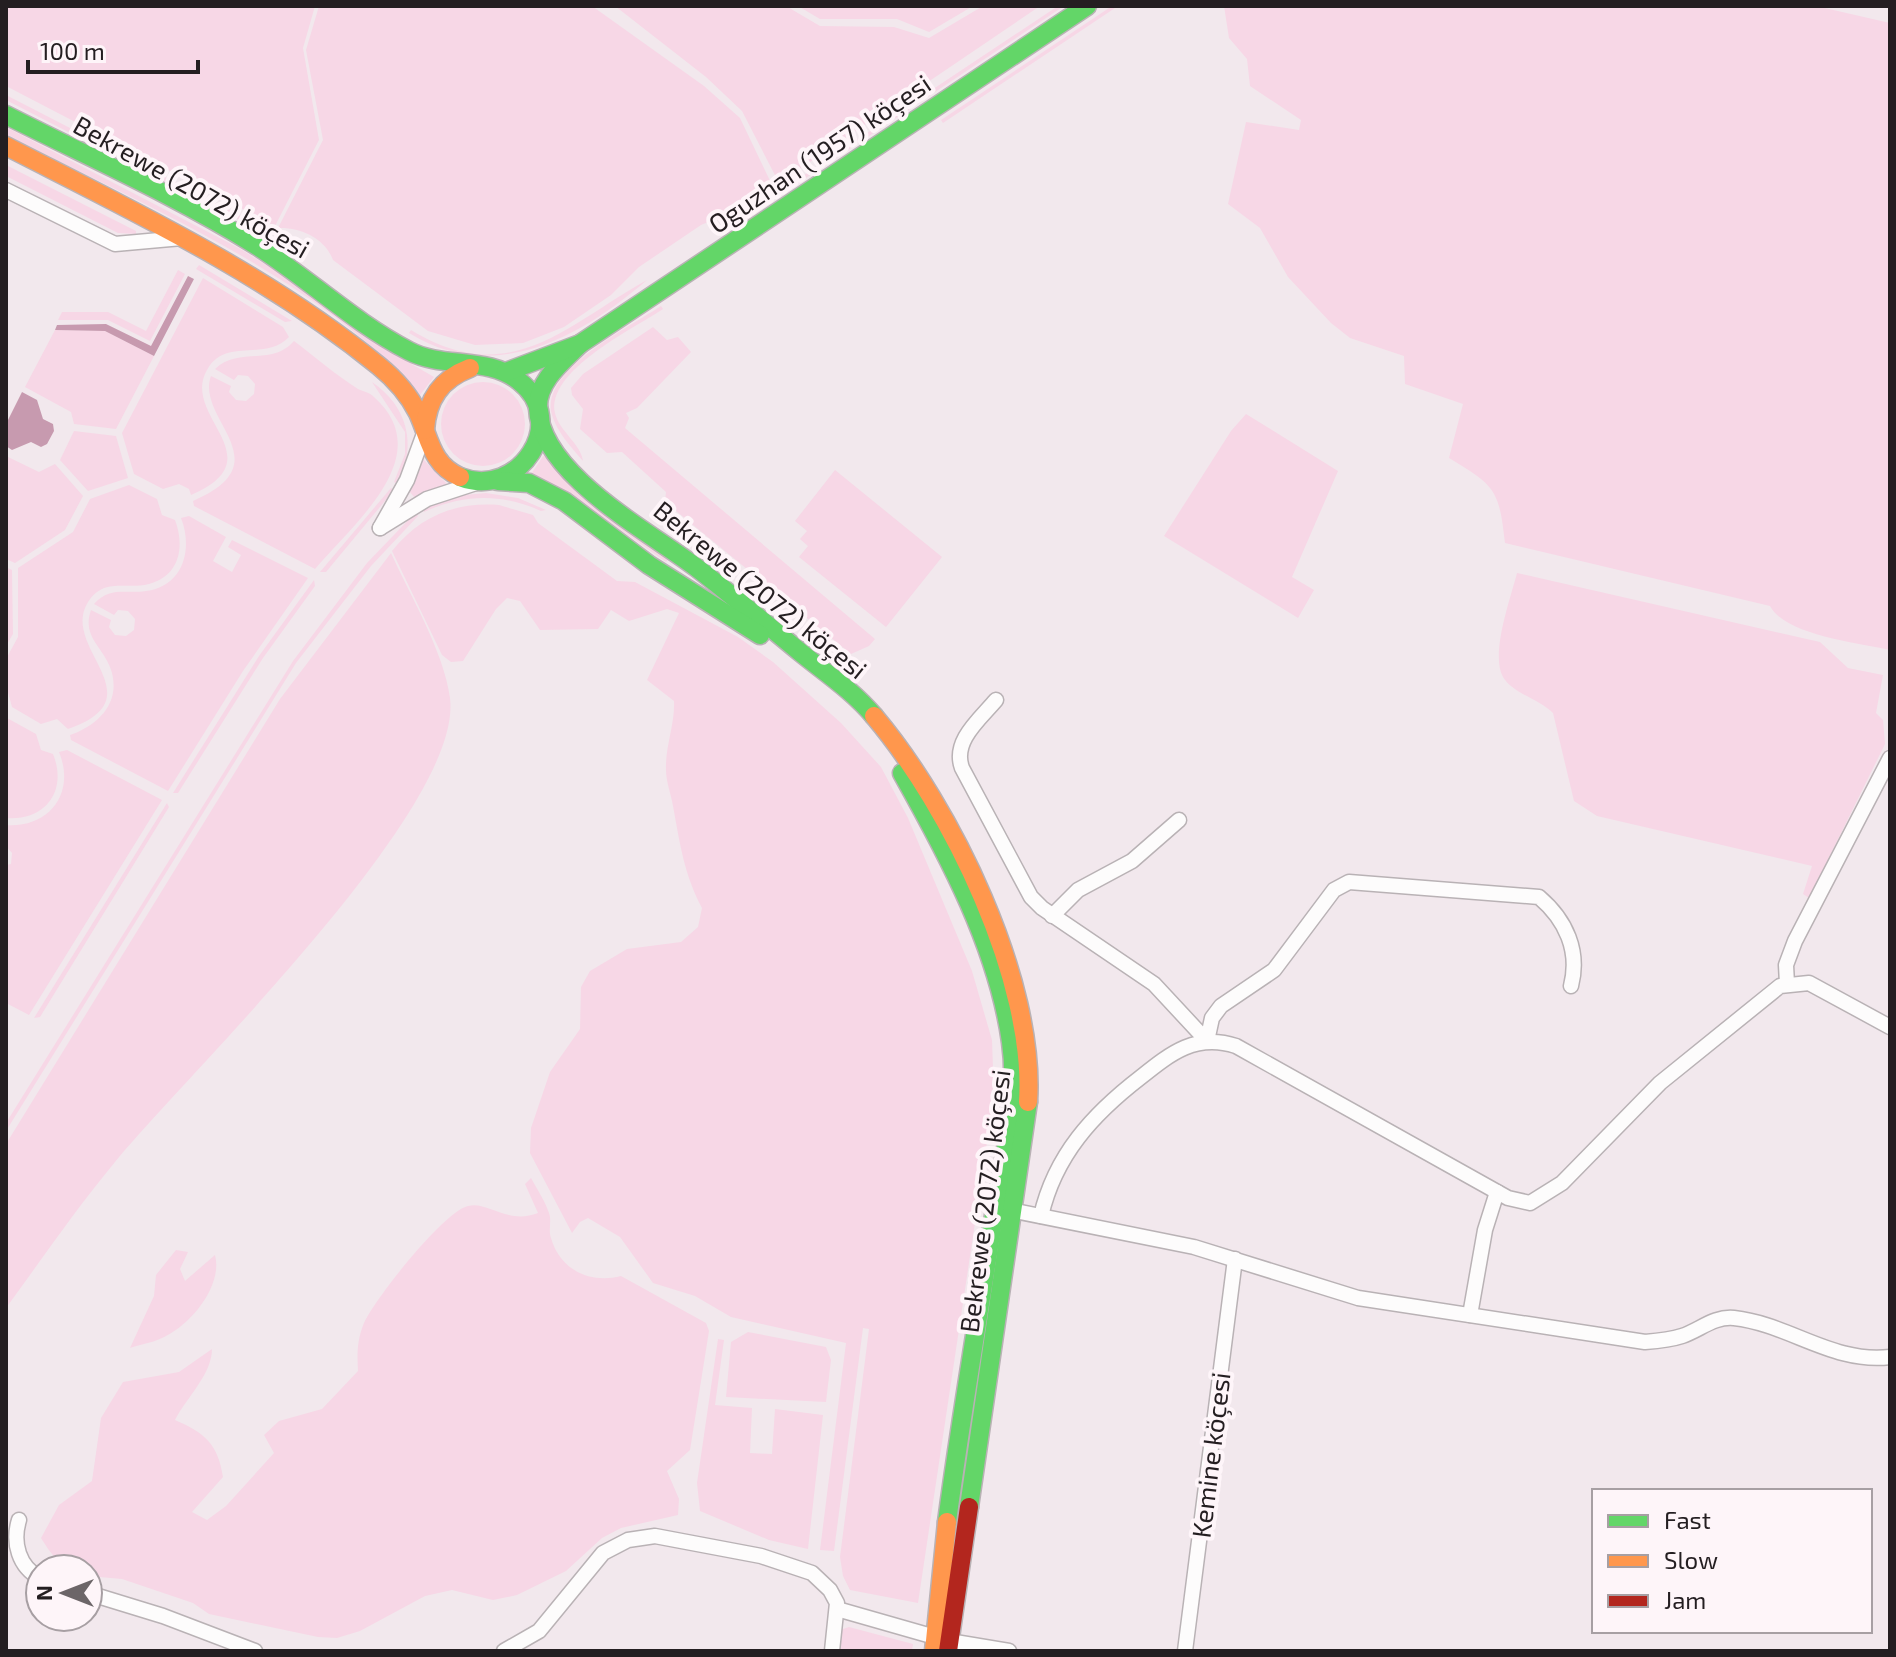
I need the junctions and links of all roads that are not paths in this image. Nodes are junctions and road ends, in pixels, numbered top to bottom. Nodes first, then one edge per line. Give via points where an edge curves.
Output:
1 (1087, 6) edge
2 (6, 115) edge
3 (6, 146) edge
4 (6, 190) edge
5 (182, 238) junction
6 (580, 344) junction
7 (477, 367) junction
8 (506, 372) junction
9 (540, 419) junction
10 (425, 430) junction
11 (498, 481) junction
12 (478, 482) junction
13 (996, 700) dead end
14 (1890, 758) edge
15 (1179, 820) dead end
16 (1052, 916) junction
17 (1787, 984) junction
18 (1571, 986) dead end
19 (1890, 1027) edge
20 (1207, 1041) junction
21 (1497, 1192) junction
22 (1004, 1208) junction
23 (1041, 1216) junction
24 (1235, 1259) junction
25 (1470, 1315) junction
26 (1890, 1357) edge
27 (19, 1520) dead end
28 (24, 1562) edge
29 (104, 1598) edge
30 (837, 1609) junction
31 (941, 1645) edge
32 (255, 1651) edge
33 (504, 1651) edge
34 (832, 1651) edge
35 (1009, 1651) edge
36 (1185, 1651) edge

1 - 6 main road, Oguzhan (1957) köçesi
2 - 7 main road, Bekrewe (2072) köçesi via 256,246 416,354
3 - 5 main road, Bekrewe (2072) köçesi
4 - 5 street via 115,244
5 - 10 main road, Bekrewe (2072) köçesi via 262,282 384,370 408,396
6 - 8 main road, Oguzhan (1957) köçesi
6 - 9 main road, Oguzhan (1957) köçesi via 544,382 538,396
7 - 8 main road, Bekrewe (2072) köçesi
7 - 10 main road via 458,373 435,392
8 - 9 main road, Bekrewe (2072) köçesi via 529,391
9 - 11 main road via 530,458
9 - 22 main road, Bekrewe (2072) köçesi via 563,461 582,480 865,705 903,748 929,791 986,912 1020,1004 1030,1079
10 - 12 main road, Bekrewe (2072) köçesi via 442,466 459,478
10 - 12 street via 407,480 380,528 427,499
11 - 12 main road, Bekrewe (2072) köçesi
11 - 22 main road, Bekrewe (2072) köçesi via 529,483 554,496 649,565 752,628 856,714 892,756 967,907 1005,1009 1012,1081
13 - 16 street via 960,745 959,760 1015,871 1031,897
14 - 17 street via 1795,941 1786,965
15 - 16 street via 1132,861 1078,890
16 - 20 street via 1154,984
17 - 19 street via 1815,986
17 - 21 street via 1660,1083 1549,1194 1524,1203
18 - 20 street via 1570,940 1539,897 1349,882 1334,890 1274,970 1221,1006
20 - 21 street via 1236,1046
20 - 23 street via 1178,1049 1089,1120 1059,1167
21 - 25 street
22 - 23 street
22 - 31 main road, Bekrewe (2072) köçesi
23 - 24 street
24 - 25 street via 1358,1298
24 - 36 street, Kemine köçesi
25 - 26 street via 1645,1342 1669,1340 1720,1318 1737,1318 1831,1351
27 - 28 street via 17,1549
29 - 32 street
30 - 31 street
30 - 33 street via 822,1581 800,1567 683,1539 641,1537 603,1553 539,1631
30 - 34 street
31 - 35 street

